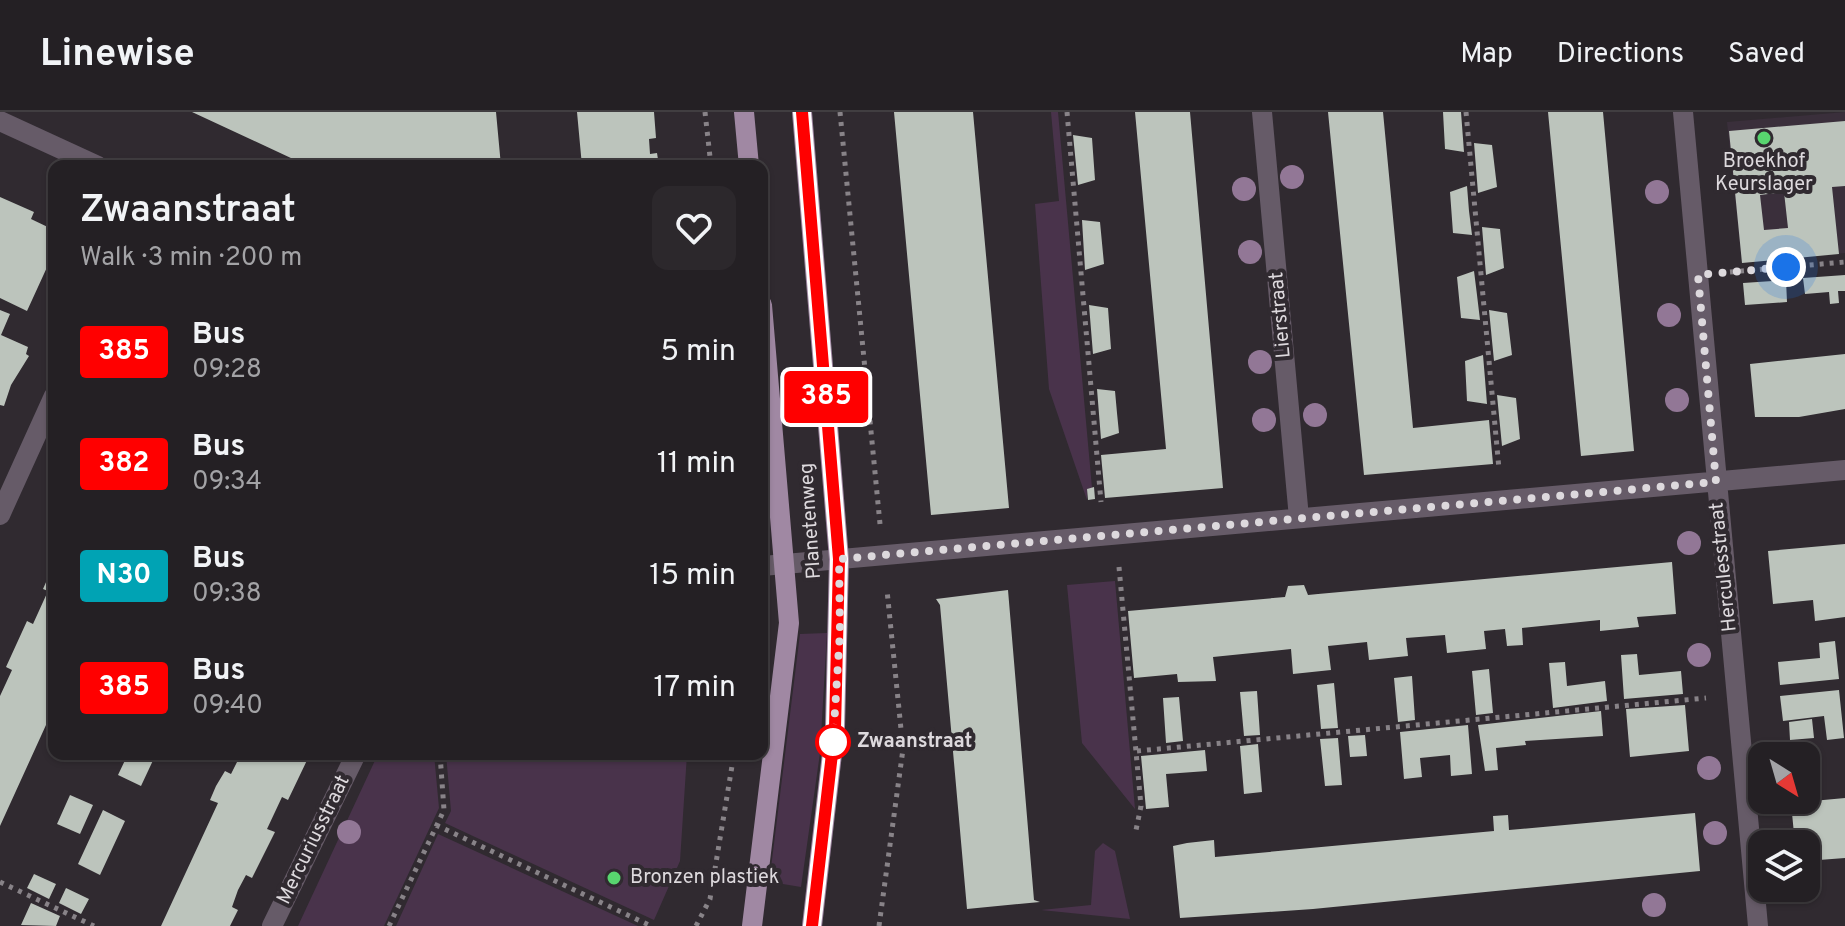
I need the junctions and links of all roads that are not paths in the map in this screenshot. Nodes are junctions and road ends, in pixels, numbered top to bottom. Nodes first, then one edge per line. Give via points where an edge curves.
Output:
1 (744, 112) edge
2 (802, 112) edge
3 (1262, 112) edge
4 (1683, 112) edge
5 (0, 121) edge
6 (85, 160) edge
7 (748, 160) edge
8 (768, 367) edge
9 (48, 409) edge
10 (1845, 470) edge
11 (1716, 482) junction
12 (0, 515) edge
13 (1299, 518) junction
14 (839, 559) junction
15 (787, 563) junction
16 (768, 565) edge
17 (353, 760) edge
18 (272, 926) edge
19 (752, 926) edge
20 (812, 926) edge
21 (1758, 926) edge

1 - 7 main road
2 - 14 main road, Planetenweg
3 - 13 street, Lierstraat
4 - 11 street, Herculesstraat
5 - 6 street
8 - 15 main road, Planetenweg
9 - 12 street
10 - 11 street
11 - 13 street
11 - 21 street, Herculesstraat
13 - 14 street
14 - 15 street
14 - 20 main road, Planetenweg via 835,728
15 - 16 street
15 - 19 main road, Planetenweg via 786,664
17 - 18 street, Mercuriusstraat

